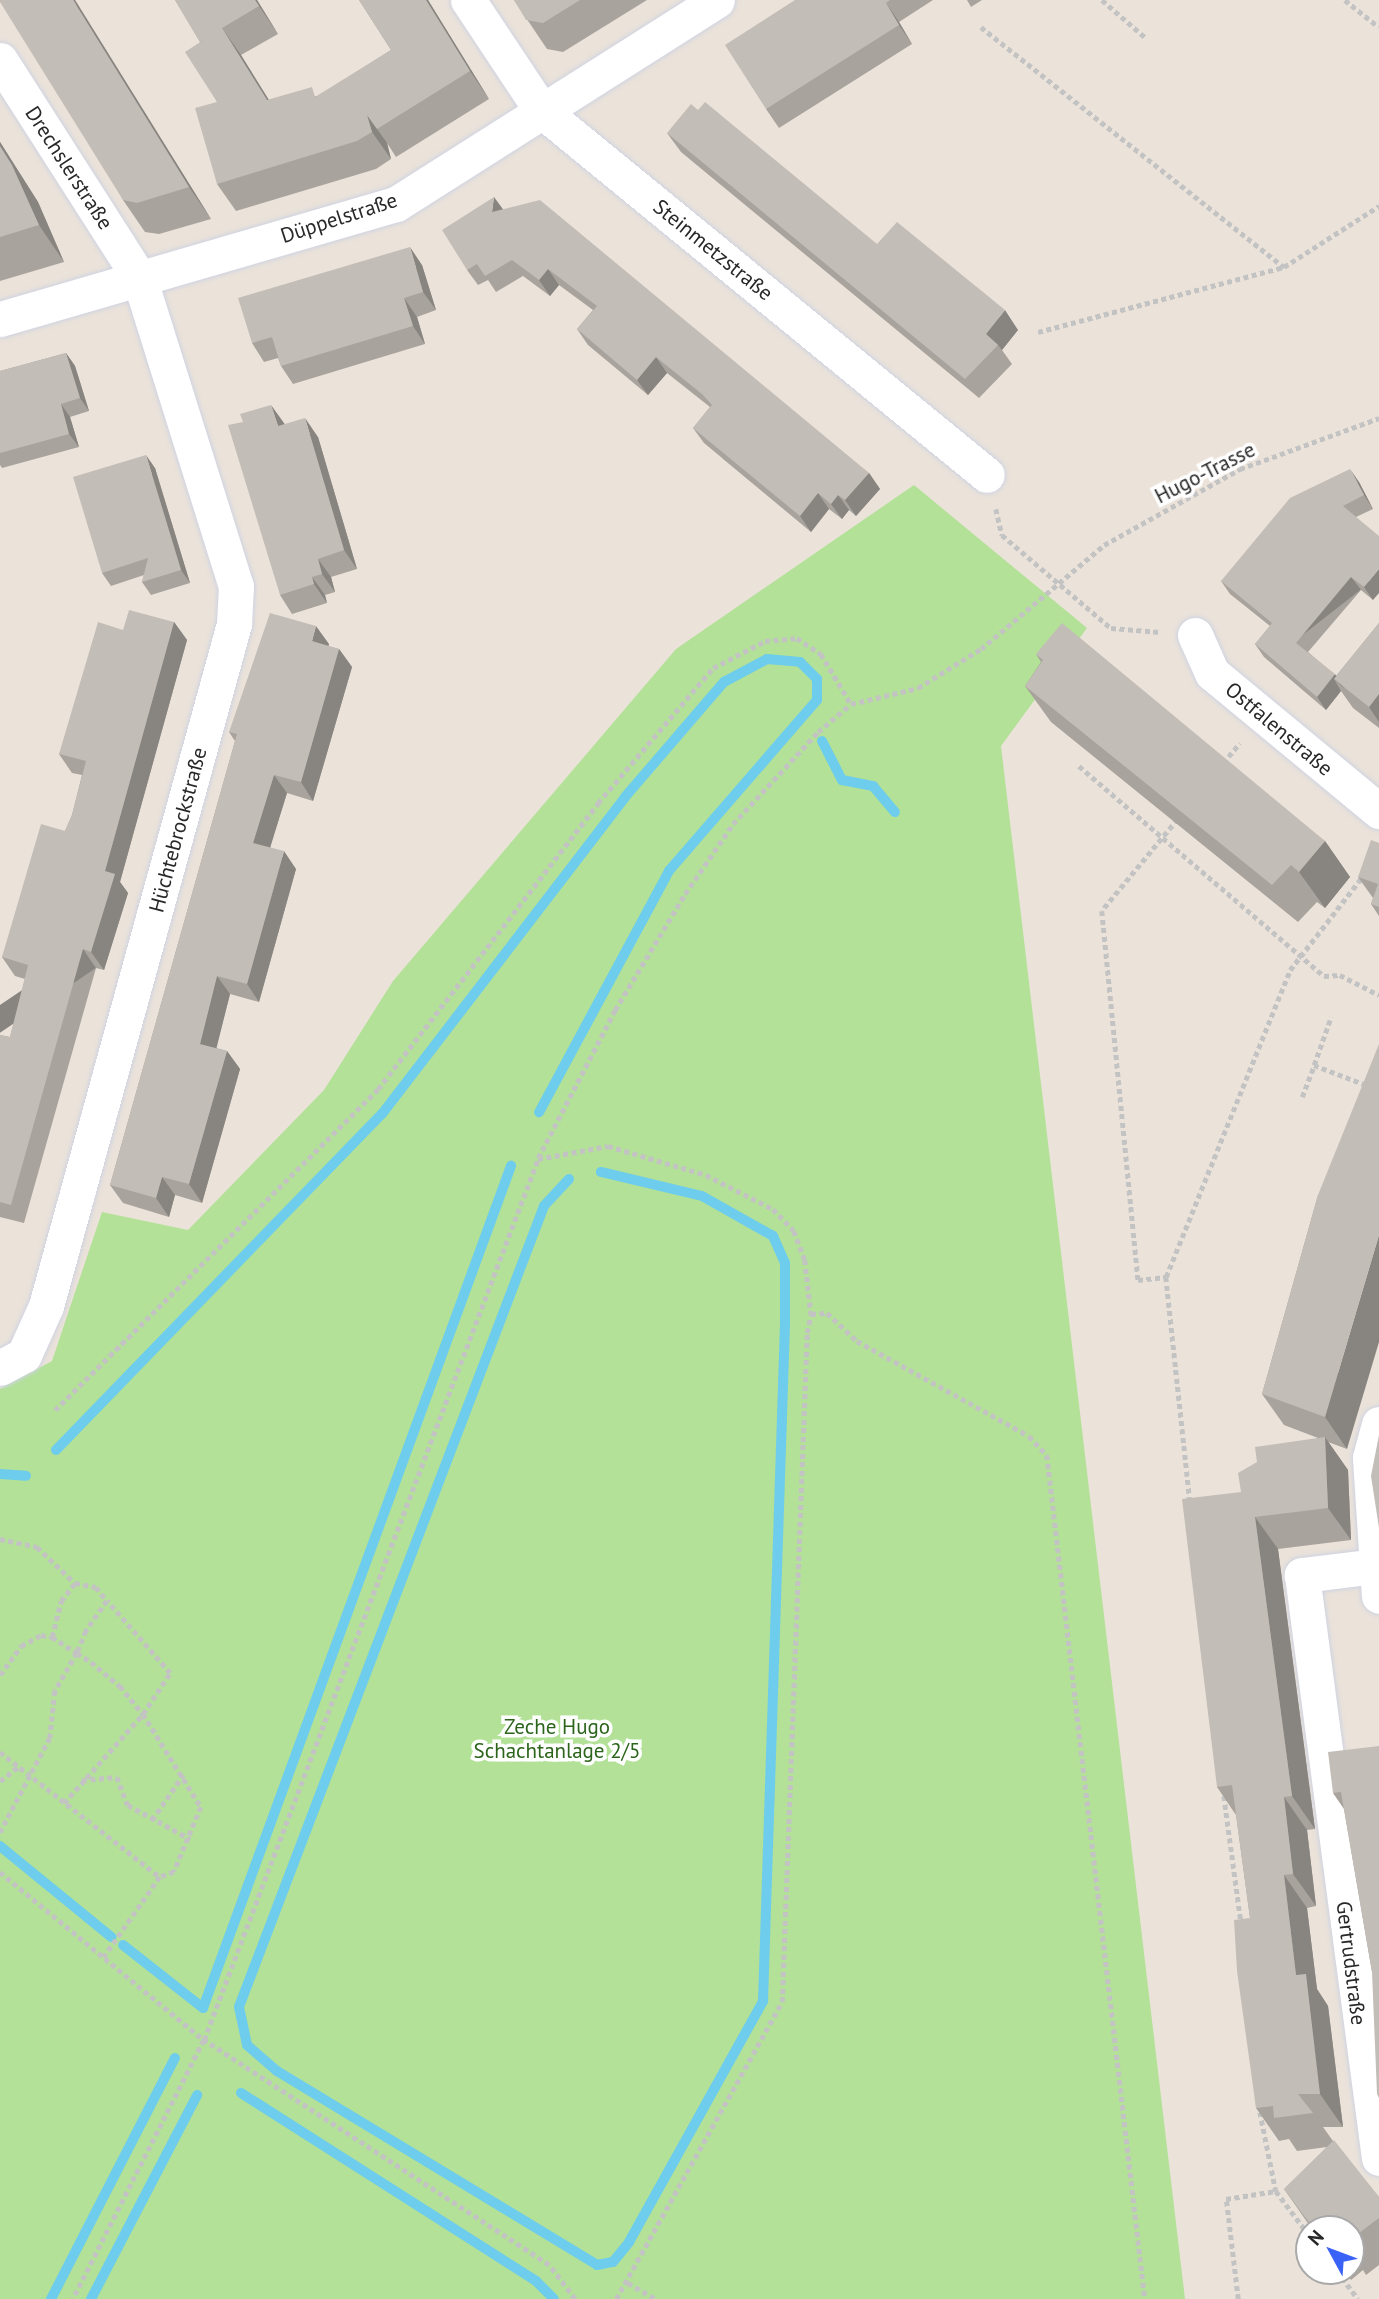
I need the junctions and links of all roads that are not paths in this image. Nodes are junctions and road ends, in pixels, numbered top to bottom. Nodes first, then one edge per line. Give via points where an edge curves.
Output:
1 (468, 0) edge
2 (716, 0) edge
3 (0, 60) edge
4 (541, 110) junction
5 (139, 277) junction
6 (0, 319) edge
7 (987, 475) road end
8 (1195, 635) road end
9 (1379, 811) edge
10 (0, 1368) edge
11 (1379, 1424) edge
12 (1377, 1581) edge
13 (1366, 1761) edge
14 (1326, 1768) junction
15 (1379, 2158) edge

1 - 4 street, Steinmetzstraße
2 - 4 street, Düppelstraße
3 - 5 street, Drechslerstraße
4 - 5 street, Düppelstraße via 396,204
4 - 7 street, Steinmetzstraße
5 - 6 street, Düppelstraße
5 - 10 street, Hüchtebrockstraße via 229,548 234,624 46,1306 24,1355
8 - 9 street, Ostfalenstraße via 1212,673
11 - 12 street, Gertrudstraße via 1370,1458
12 - 14 street, Gertrudstraße via 1302,1576
13 - 14 street
14 - 15 street, Gertrudstraße

